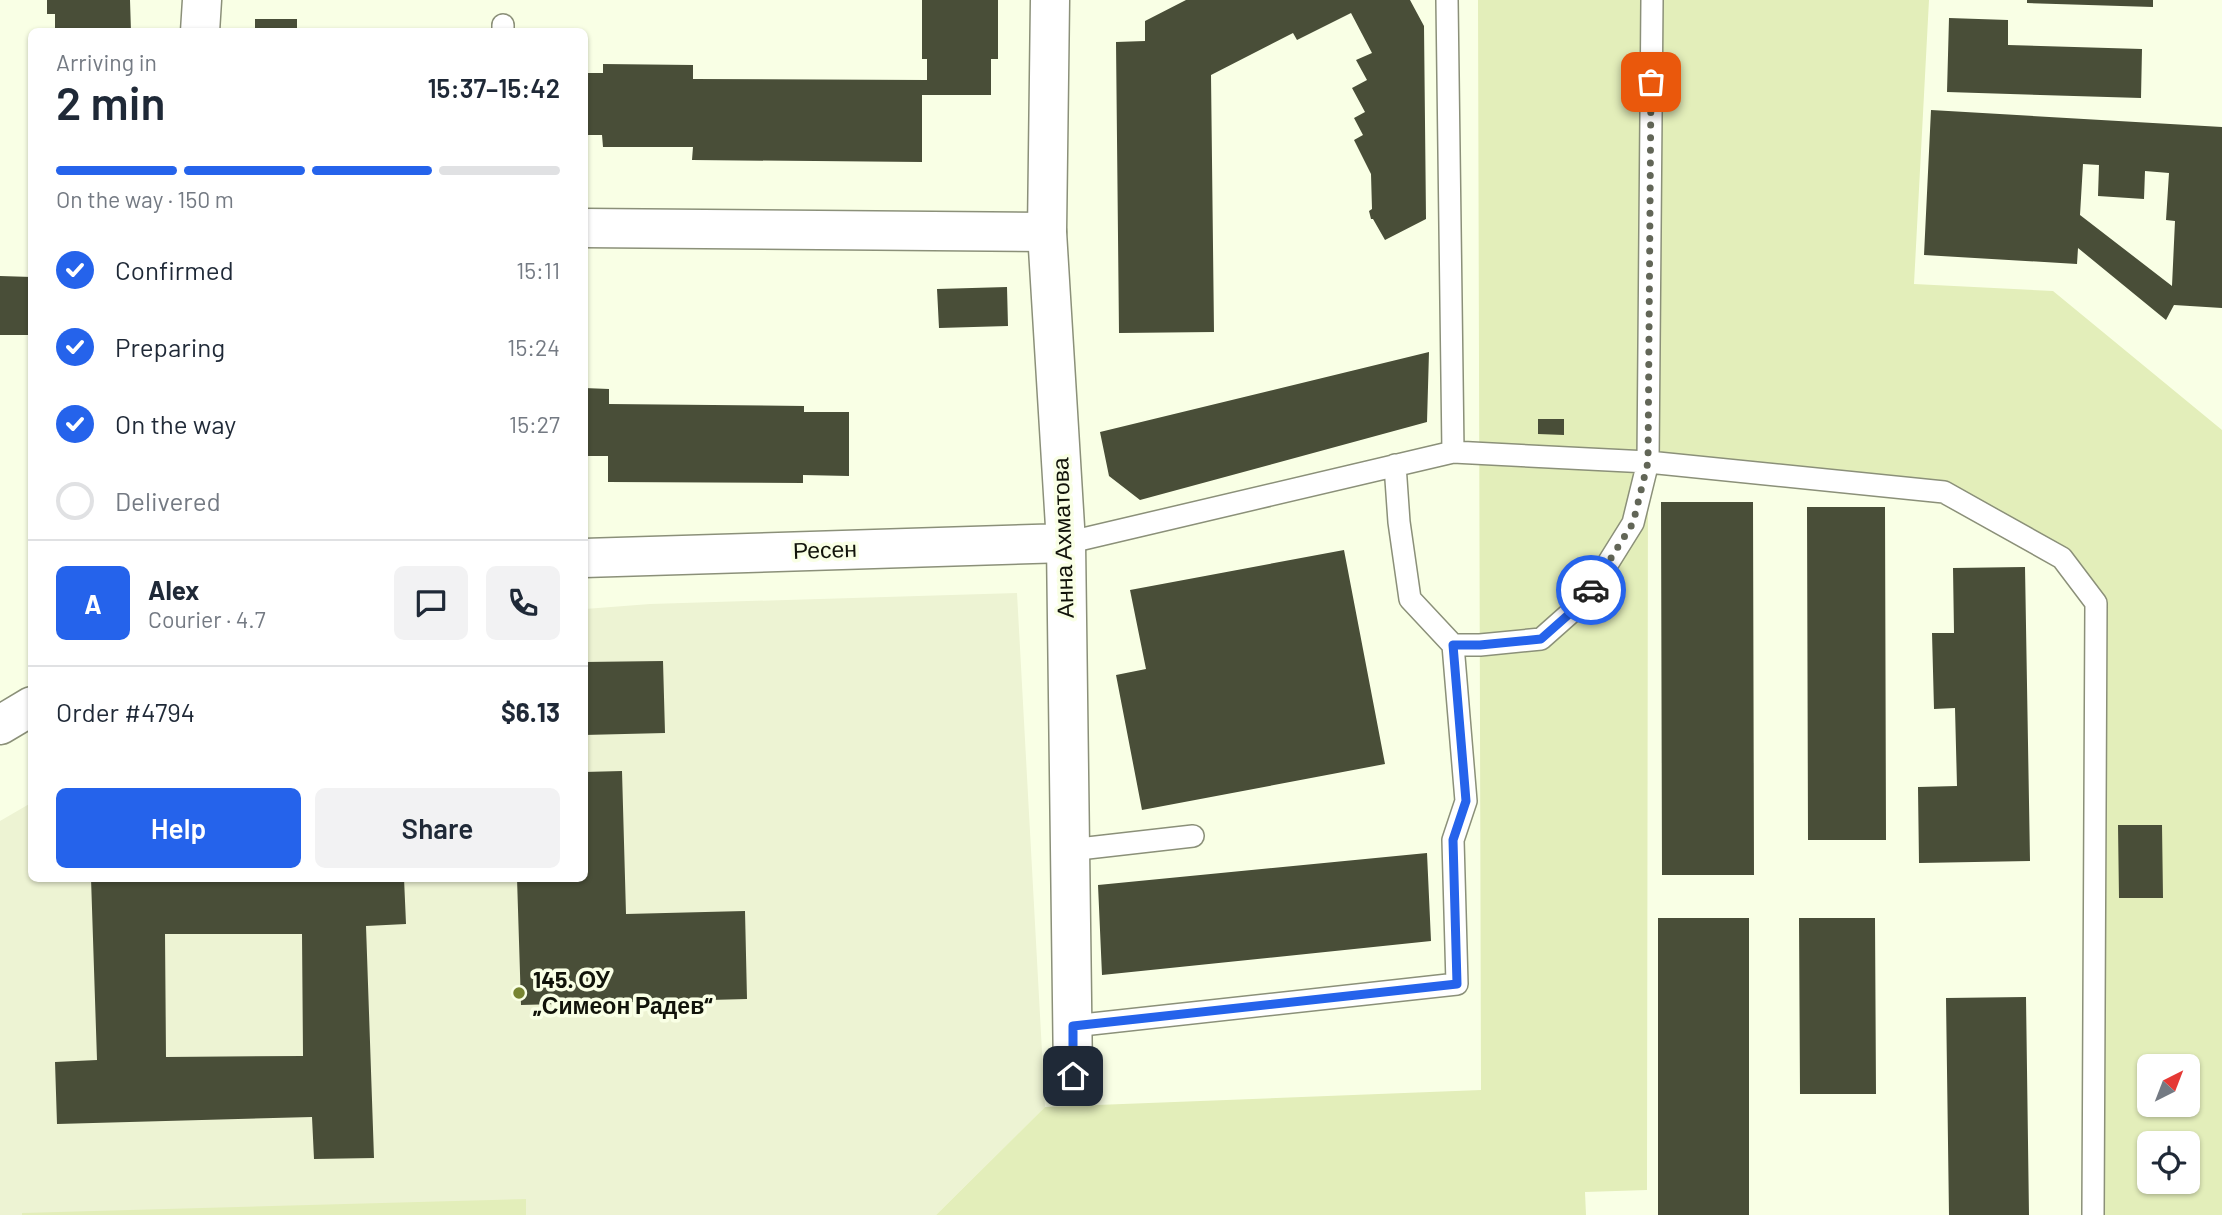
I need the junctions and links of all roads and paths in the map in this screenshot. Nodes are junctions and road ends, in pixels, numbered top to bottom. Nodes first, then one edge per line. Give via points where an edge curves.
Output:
1 (202, 0) edge
2 (1050, 0) edge
3 (1447, 0) edge
4 (1652, 0) edge
5 (200, 28) edge
6 (588, 228) edge
7 (1047, 232) junction
8 (1453, 452) junction
9 (1648, 462) junction
10 (1395, 465) junction
11 (1066, 543) junction
12 (588, 558) edge
13 (1453, 645) junction
14 (28, 708) edge
15 (0, 725) edge
16 (1193, 836) dead end
17 (1070, 850) junction
18 (1073, 1026) junction
19 (1073, 1076) dead end
20 (2093, 1215) edge

1 - 5 street
2 - 7 street, Анна Ахматова
3 - 8 lane
4 - 9 lane
6 - 7 street
7 - 11 street, Анна Ахматова
8 - 9 lane
8 - 10 lane
9 - 13 lane via 1633,523 1585,600 1541,639
9 - 20 lane via 1944,492 2062,558 2096,603
10 - 11 lane
10 - 13 lane via 1410,600
11 - 12 street, Ресен
11 - 17 street, Анна Ахматова
13 - 18 lane via 1466,801 1453,840 1457,984
14 - 15 street
16 - 17 lane
17 - 18 street, Анна Ахматова
18 - 19 street, Анна Ахматова

